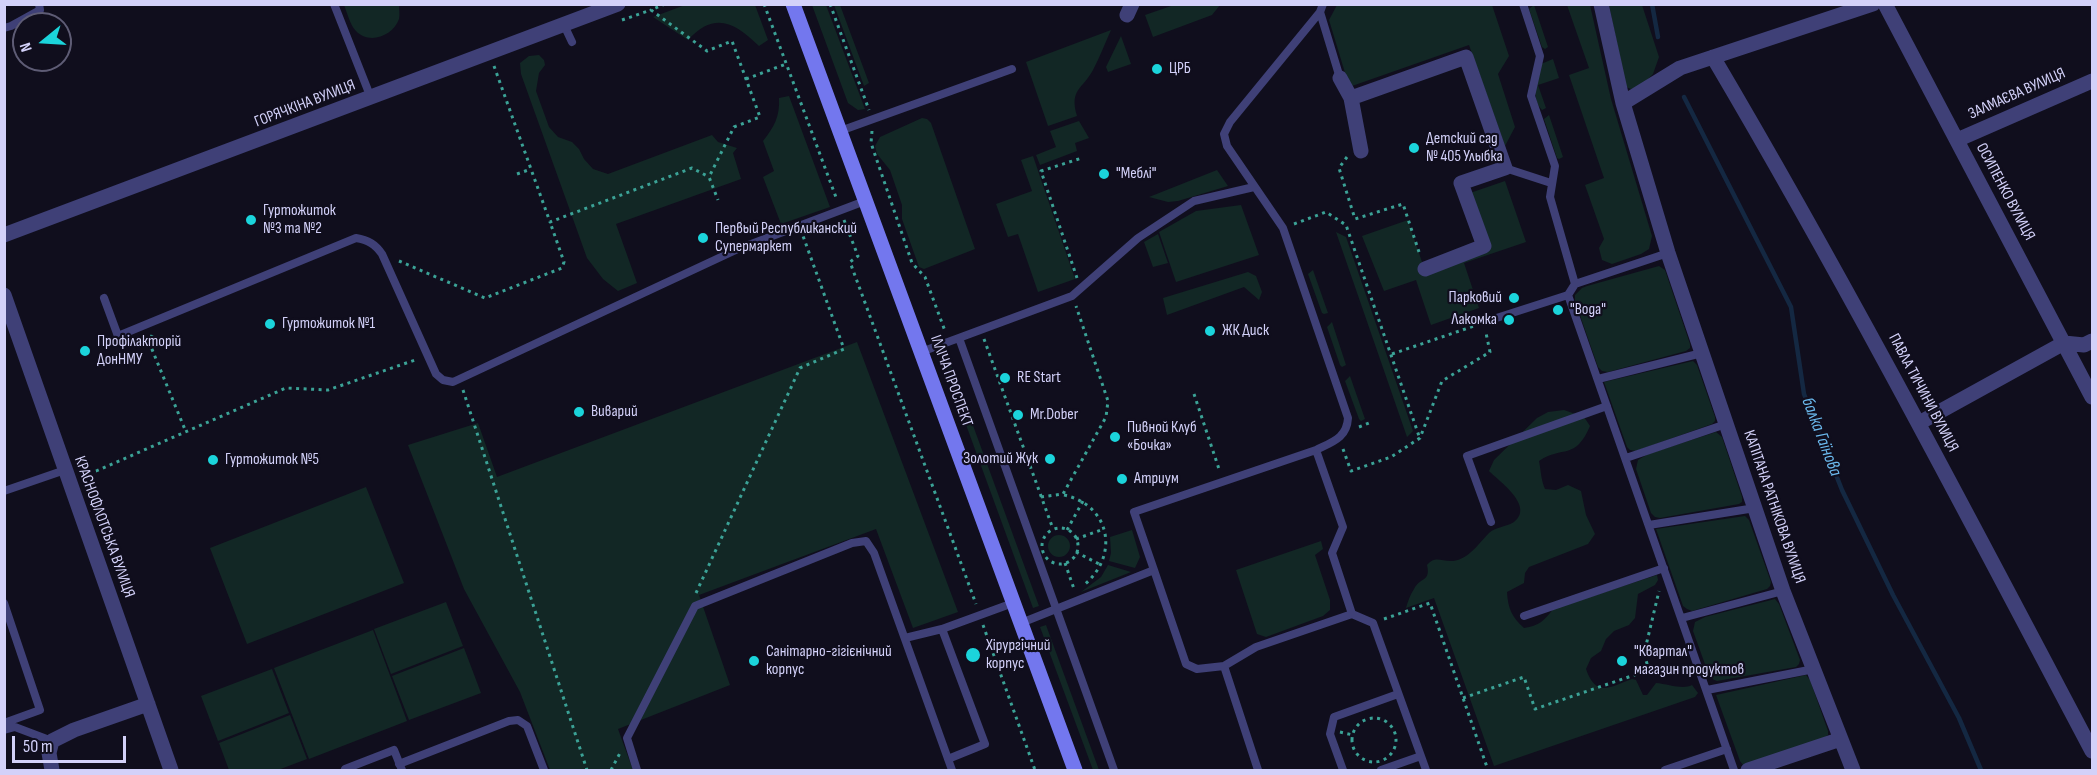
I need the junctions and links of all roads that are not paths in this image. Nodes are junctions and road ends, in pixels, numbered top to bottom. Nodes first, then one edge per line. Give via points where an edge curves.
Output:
1 (39, 4) edge
2 (334, 4) edge
3 (618, 4) edge
4 (793, 4) edge
5 (1523, 4) edge
6 (1601, 4) edge
7 (1873, 4) edge
8 (1885, 4) edge
9 (1322, 8) edge
10 (564, 25) junction
11 (4, 28) edge
12 (572, 42) dead end
13 (1713, 57) junction
14 (1012, 69) dead end
15 (1340, 78) joint
16 (2092, 81) edge
17 (371, 98) junction
18 (1351, 98) junction
19 (1623, 103) junction
20 (840, 131) junction
21 (1957, 140) junction
22 (1360, 146) road end
23 (1505, 168) junction
24 (1551, 183) junction
25 (1254, 188) junction
26 (866, 201) junction
27 (4, 235) edge
28 (1668, 253) junction
29 (1425, 268) road end
30 (1575, 284) junction
31 (1568, 295) junction
32 (4, 296) edge
33 (104, 298) dead end
34 (1484, 322) road end
35 (959, 338) junction
36 (2092, 341) edge
37 (2064, 343) junction
38 (921, 352) junction
39 (1702, 353) junction
40 (1598, 379) junction
41 (2092, 397) edge
42 (1607, 406) junction
43 (1726, 423) junction
44 (1920, 423) junction
45 (1316, 450) junction
46 (1626, 458) junction
47 (65, 470) junction
48 (4, 491) edge
49 (1755, 508) junction
50 (1491, 522) dead end
51 (1649, 525) junction
52 (1664, 568) junction
53 (1154, 570) junction
54 (1784, 591) junction
55 (4, 603) edge
56 (1013, 603) junction
57 (1055, 609) junction
58 (1352, 614) junction
59 (1524, 616) dead end
60 (1682, 618) junction
61 (1021, 623) junction
62 (942, 629) junction
63 (905, 638) junction
64 (1224, 666) junction
65 (1814, 669) junction
66 (1707, 690) junction
67 (1398, 694) junction
68 (148, 704) junction
69 (4, 723) edge
70 (4, 730) edge
71 (1841, 739) junction
72 (52, 741) junction
73 (1727, 749) junction
74 (2092, 751) edge
75 (1420, 756) junction
76 (948, 759) junction
77 (400, 767) edge
78 (52, 771) edge
79 (171, 771) edge
80 (346, 771) edge
81 (544, 771) edge
82 (637, 771) edge
83 (952, 771) edge
84 (1075, 771) edge
85 (1114, 771) edge
86 (1258, 771) edge
87 (1342, 771) edge
88 (1381, 771) edge
89 (1426, 771) edge
90 (1665, 771) edge
91 (1734, 771) edge
92 (1748, 771) edge
93 (1853, 771) edge

1 - 11 lane via 40,10
2 - 17 lane
3 - 10 street, ГОРЯЧКІНА ВУЛИЦЯ
4 - 20 main road, ІЛЛІЧА ПРОСПЕКТ
5 - 24 lane via 1540,56 1531,96 1555,166
6 - 19 street, КАПІТАНА РАТНІКОВА ВУЛИЦЯ
7 - 13 street
8 - 21 street, ОСИПЕНКО ВУЛИЦЯ
9 - 15 lane
9 - 25 lane via 1224,134 1227,146
10 - 12 lane
10 - 17 street, ГОРЯЧКІНА ВУЛИЦЯ
13 - 19 street via 1680,68
13 - 44 street, ПАВЛА ТИЧИНИ ВУЛИЦЯ via 1790,187
14 - 20 lane
15 - 18 street
16 - 21 street, ЗАЛМАЄВА ВУЛИЦЯ
17 - 27 street, ГОРЯЧКІНА ВУЛИЦЯ
18 - 22 street
18 - 23 street via 1466,57
19 - 28 street, КАПІТАНА РАТНІКОВА ВУЛИЦЯ
20 - 26 main road, ІЛЛІЧА ПРОСПЕКТ
21 - 37 street, ОСИПЕНКО ВУЛИЦЯ
23 - 24 lane
23 - 29 street via 1461,183 1484,246
24 - 30 lane via 1550,197
25 - 35 lane via 1194,201 1138,238 1072,296
25 - 45 lane via 1283,228 1348,418 1340,438
26 - 33 lane via 738,249 453,382 436,374 382,254 371,242 356,238 118,336
26 - 38 main road, ІЛЛІЧА ПРОСПЕКТ
28 - 30 lane
28 - 39 street, КАПІТАНА РАТНІКОВА ВУЛИЦЯ
30 - 31 lane
31 - 34 lane
31 - 40 lane
32 - 47 street, КРАСНОФЛОТСЬКА ВУЛИЦЯ
35 - 38 lane
35 - 57 lane
36 - 37 street via 2084,345
37 - 41 street, ОСИПЕНКО ВУЛИЦЯ
37 - 44 street
38 - 56 main road, ІЛЛІЧА ПРОСПЕКТ
39 - 40 lane
39 - 43 street, КАПІТАНА РАТНІКОВА ВУЛИЦЯ
40 - 42 lane
42 - 46 lane
42 - 50 lane via 1467,456
43 - 46 lane
43 - 49 street, КАПІТАНА РАТНІКОВА ВУЛИЦЯ
44 - 74 street, ПАВЛА ТИЧИНИ ВУЛИЦЯ
45 - 53 lane via 1134,512
45 - 58 lane via 1343,527 1332,553
46 - 51 lane
47 - 48 lane
47 - 68 street, КРАСНОФЛОТСЬКА ВУЛИЦЯ
49 - 51 lane
49 - 54 street, КАПІТАНА РАТНІКОВА ВУЛИЦЯ
51 - 52 lane
52 - 59 lane
52 - 60 lane
53 - 57 lane
53 - 64 lane via 1186,664 1197,669
54 - 60 lane
54 - 65 street, КАПІТАНА РАТНІКОВА ВУЛИЦЯ
55 - 69 lane via 40,710
56 - 61 main road, ІЛЛІЧА ПРОСПЕКТ
56 - 62 lane
57 - 61 lane
57 - 85 lane
58 - 64 lane via 1256,647
58 - 67 lane via 1373,623
60 - 66 lane
61 - 84 main road, ІЛЛІЧА ПРОСПЕКТ
62 - 63 lane
62 - 76 lane via 985,744
63 - 76 lane
63 - 82 lane via 866,541 852,543 695,606 627,738
64 - 86 lane
65 - 66 lane
65 - 71 street, КАПІТАНА РАТНІКОВА ВУЛИЦЯ
66 - 73 lane
67 - 75 lane
67 - 87 lane via 1334,717 1330,734
68 - 72 street
68 - 79 street, КРАСНОФЛОТСЬКА ВУЛИЦЯ
70 - 72 lane via 15,727
71 - 92 street
71 - 93 street, КАПІТАНА РАТНІКОВА ВУЛИЦЯ
72 - 78 street
73 - 90 lane
73 - 91 lane
75 - 88 lane
75 - 89 lane
76 - 83 lane
77 - 80 lane via 394,750
77 - 81 lane via 518,720 527,726

